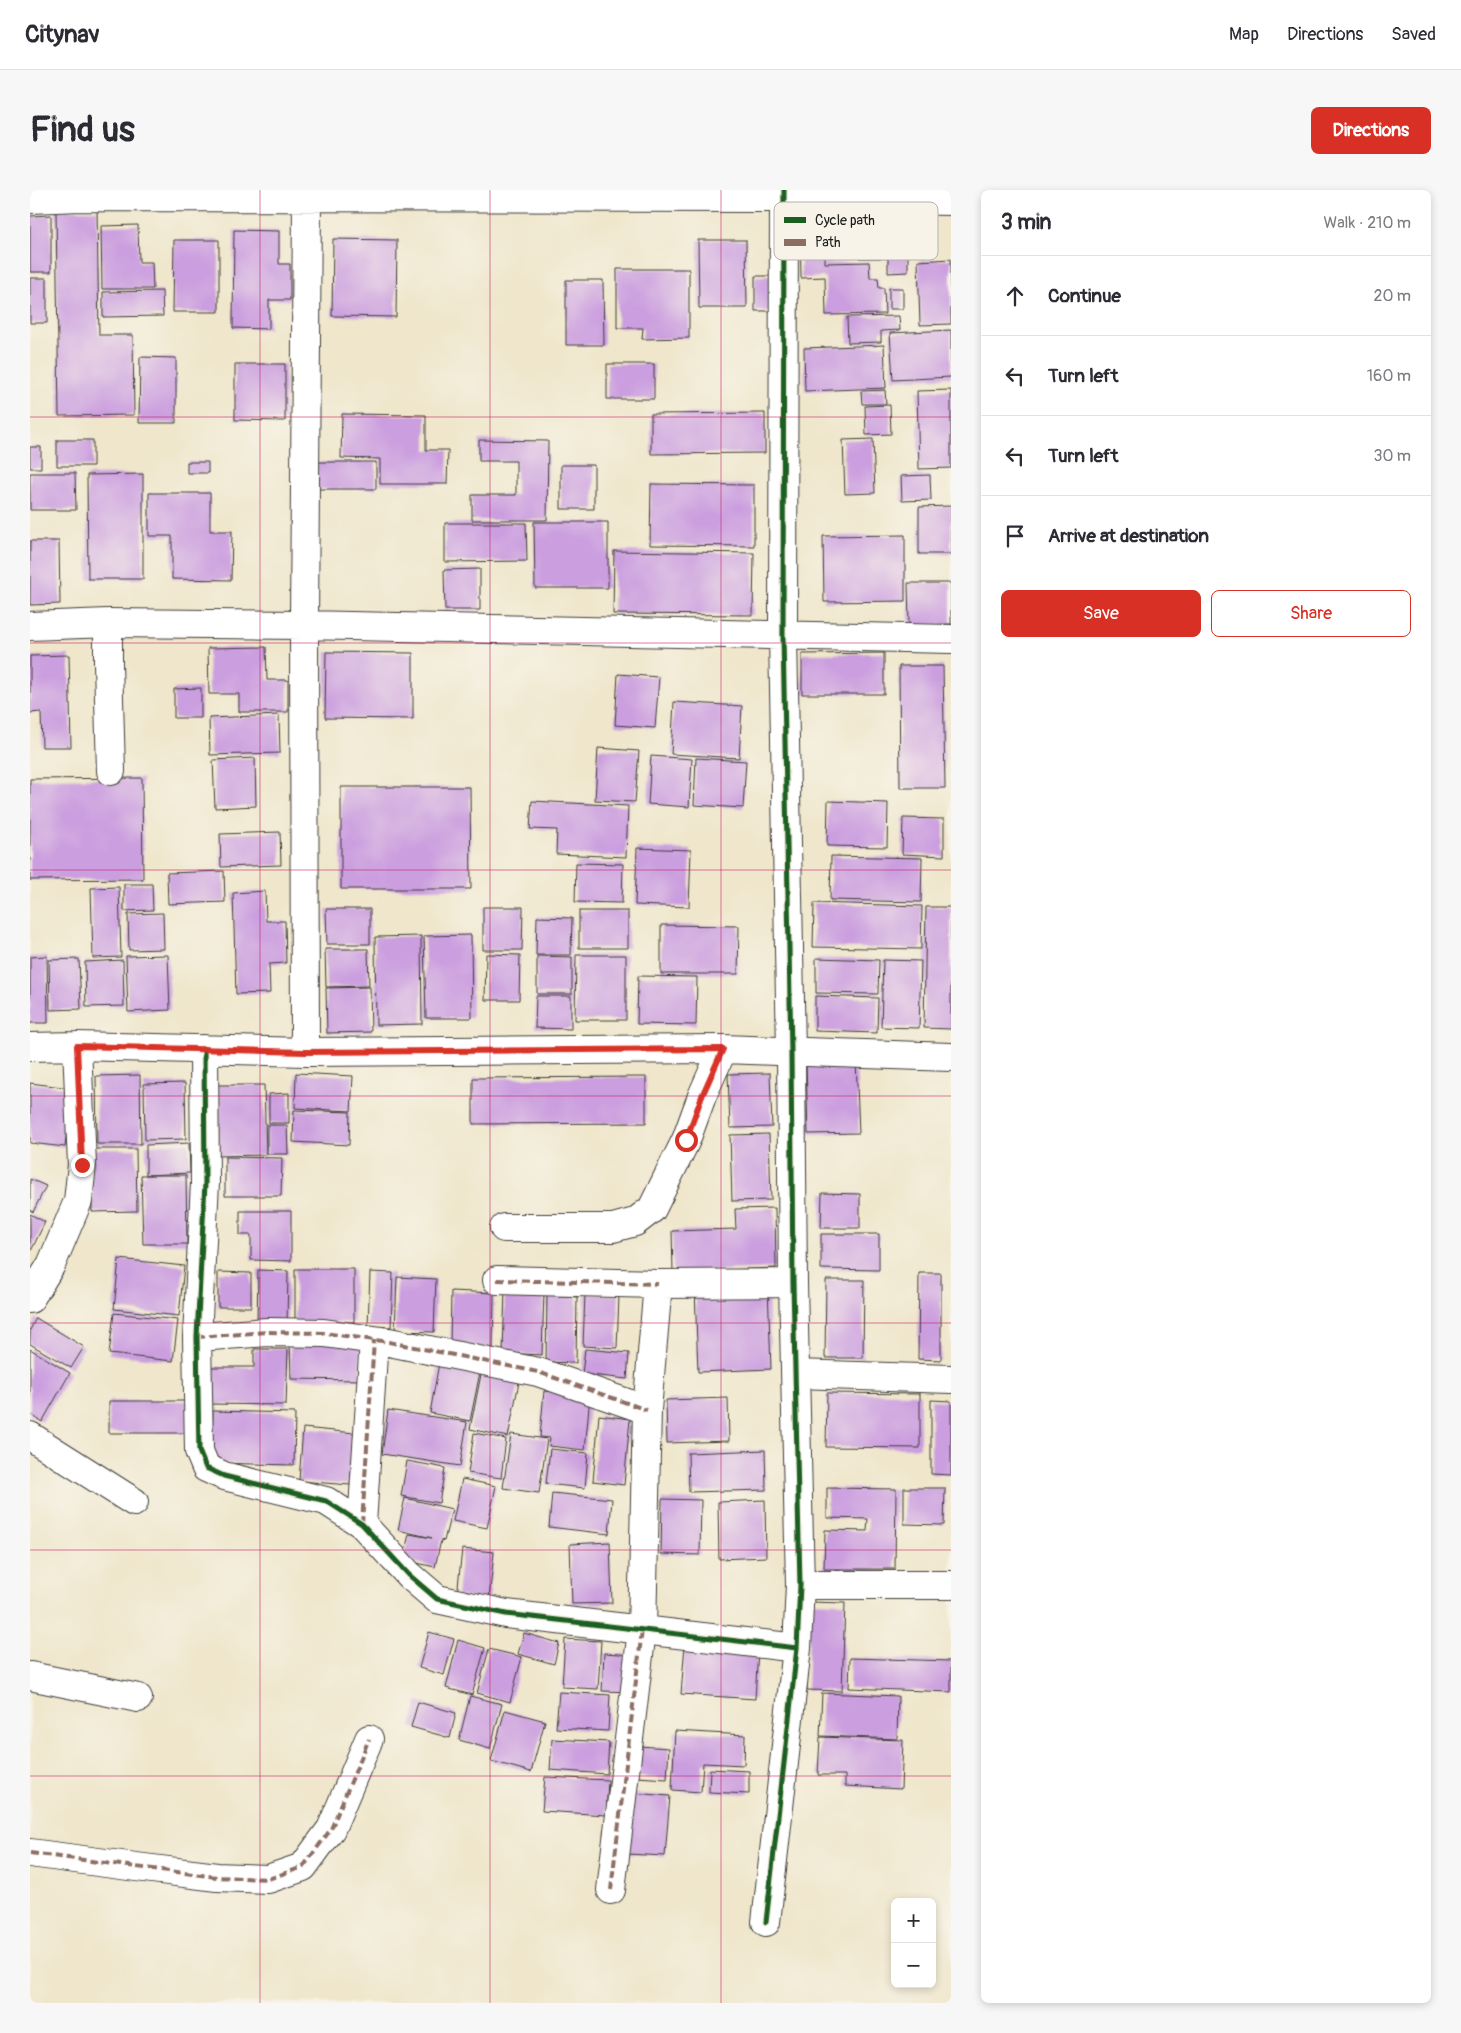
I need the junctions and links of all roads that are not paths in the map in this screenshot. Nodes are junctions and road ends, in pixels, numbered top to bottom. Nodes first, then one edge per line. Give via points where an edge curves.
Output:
1 (784, 194) edge
2 (307, 198) junction
3 (30, 199) edge
4 (951, 201) edge
5 (784, 260) edge
6 (108, 622) junction
7 (304, 624) junction
8 (30, 626) edge
9 (783, 636) junction
10 (951, 639) edge
11 (111, 771) dead end
12 (77, 1046) junction
13 (30, 1047) edge
14 (204, 1049) junction
15 (723, 1049) junction
16 (305, 1052) junction
17 (791, 1052) junction
18 (951, 1057) edge
19 (504, 1228) dead end
20 (498, 1280) dead end
21 (793, 1283) junction
22 (658, 1284) junction
23 (30, 1299) edge
24 (197, 1337) junction
25 (374, 1340) junction
26 (796, 1374) junction
27 (951, 1379) edge
28 (647, 1410) junction
29 (30, 1436) edge
30 (134, 1502) dead end
31 (362, 1524) junction
32 (800, 1585) junction
33 (951, 1585) edge
34 (642, 1630) junction
35 (797, 1648) junction
36 (30, 1676) edge
37 (138, 1698) dead end
38 (369, 1739) dead end
39 (30, 1853) edge
40 (611, 1890) dead end
41 (766, 1922) dead end

1 - 2 street
1 - 4 street
2 - 3 street
2 - 7 street
5 - 9 street
6 - 7 street
6 - 8 street
6 - 11 street
7 - 9 street
7 - 16 street
9 - 10 street
9 - 17 street
12 - 13 street
12 - 14 street
12 - 23 street via 82,1165 78,1201 51,1265
14 - 16 street
14 - 24 street via 205,1183
15 - 16 street
15 - 17 street
15 - 19 street via 686,1140 652,1209 635,1222 614,1228
17 - 18 street
17 - 21 street
20 - 22 street
21 - 22 street
21 - 26 street
22 - 28 street
24 - 25 street via 268,1332 324,1333
24 - 31 street via 199,1451 206,1468 224,1476 326,1501
25 - 28 street via 538,1372
25 - 31 street
26 - 27 street
26 - 32 street
28 - 34 street
29 - 30 street
31 - 34 street via 409,1575 438,1599 506,1614
32 - 33 street
32 - 35 street
34 - 35 street
34 - 40 street
35 - 41 street
36 - 37 street
38 - 39 street via 331,1829 304,1867 268,1879 217,1876

